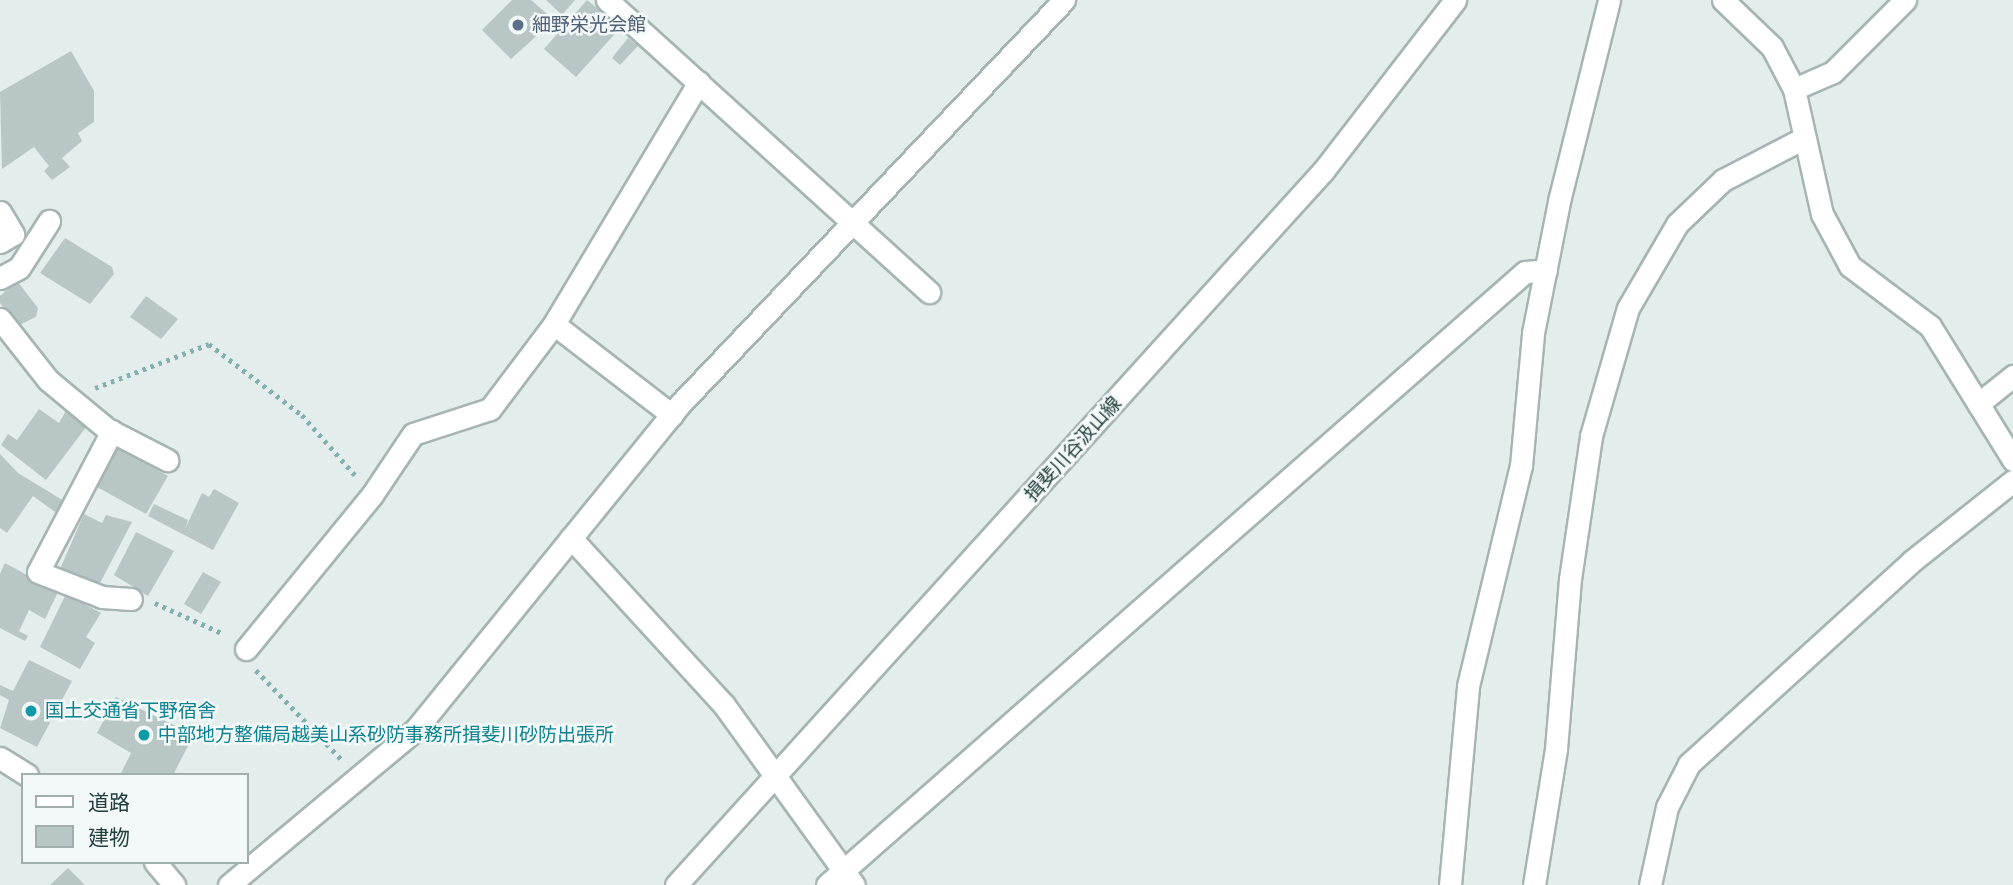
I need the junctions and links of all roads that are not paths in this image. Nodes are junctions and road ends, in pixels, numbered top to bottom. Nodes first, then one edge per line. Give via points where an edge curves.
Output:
1 (607, 0) edge
2 (1065, 0) edge
3 (1455, 0) edge
4 (1609, 0) edge
5 (1723, 0) edge
6 (1905, 0) edge
7 (699, 82) junction
8 (1794, 89) junction
9 (1804, 138) junction
10 (0, 212) edge
11 (854, 220) junction
12 (49, 221) dead end
13 (0, 242) edge
14 (1546, 270) junction
15 (0, 278) edge
16 (929, 292) dead end
17 (0, 319) edge
18 (554, 324) junction
19 (2013, 376) edge
20 (1978, 404) junction
21 (672, 415) junction
22 (112, 431) junction
23 (167, 460) dead end
24 (2013, 460) edge
25 (2013, 481) edge
26 (571, 538) junction
27 (131, 600) dead end
28 (246, 649) road end
29 (0, 758) edge
30 (777, 772) junction
31 (24, 773) edge
32 (157, 864) edge
33 (841, 881) edge
34 (174, 885) edge
35 (229, 885) edge
36 (676, 885) edge
37 (1450, 885) edge
38 (1534, 885) edge
39 (1650, 885) edge

1 - 7 street
2 - 11 street
3 - 30 street, 揖斐川谷汲山線 via 1323,171
4 - 14 street
5 - 8 street via 1772,47
6 - 8 street via 1833,72
7 - 11 street
7 - 18 street
8 - 9 street
9 - 20 street via 1822,214 1850,266 1930,327
9 - 38 street via 1723,180 1677,224 1628,308 1591,436 1570,579 1556,749
10 - 13 street via 13,233
11 - 16 street
11 - 21 street
12 - 15 street via 19,268
14 - 33 street via 1525,272
14 - 37 street via 1533,333 1521,466 1468,686
17 - 22 street via 48,380
18 - 21 street
18 - 28 street via 498,402 413,434 372,495
19 - 20 street
20 - 24 street
21 - 26 street
22 - 23 street
22 - 27 street via 38,572 103,597
25 - 39 street via 1912,561 1689,764 1667,807
26 - 30 street via 724,705
26 - 35 street via 416,729
29 - 31 street
30 - 33 street
30 - 36 street, 揖斐川谷汲山線
32 - 34 street

